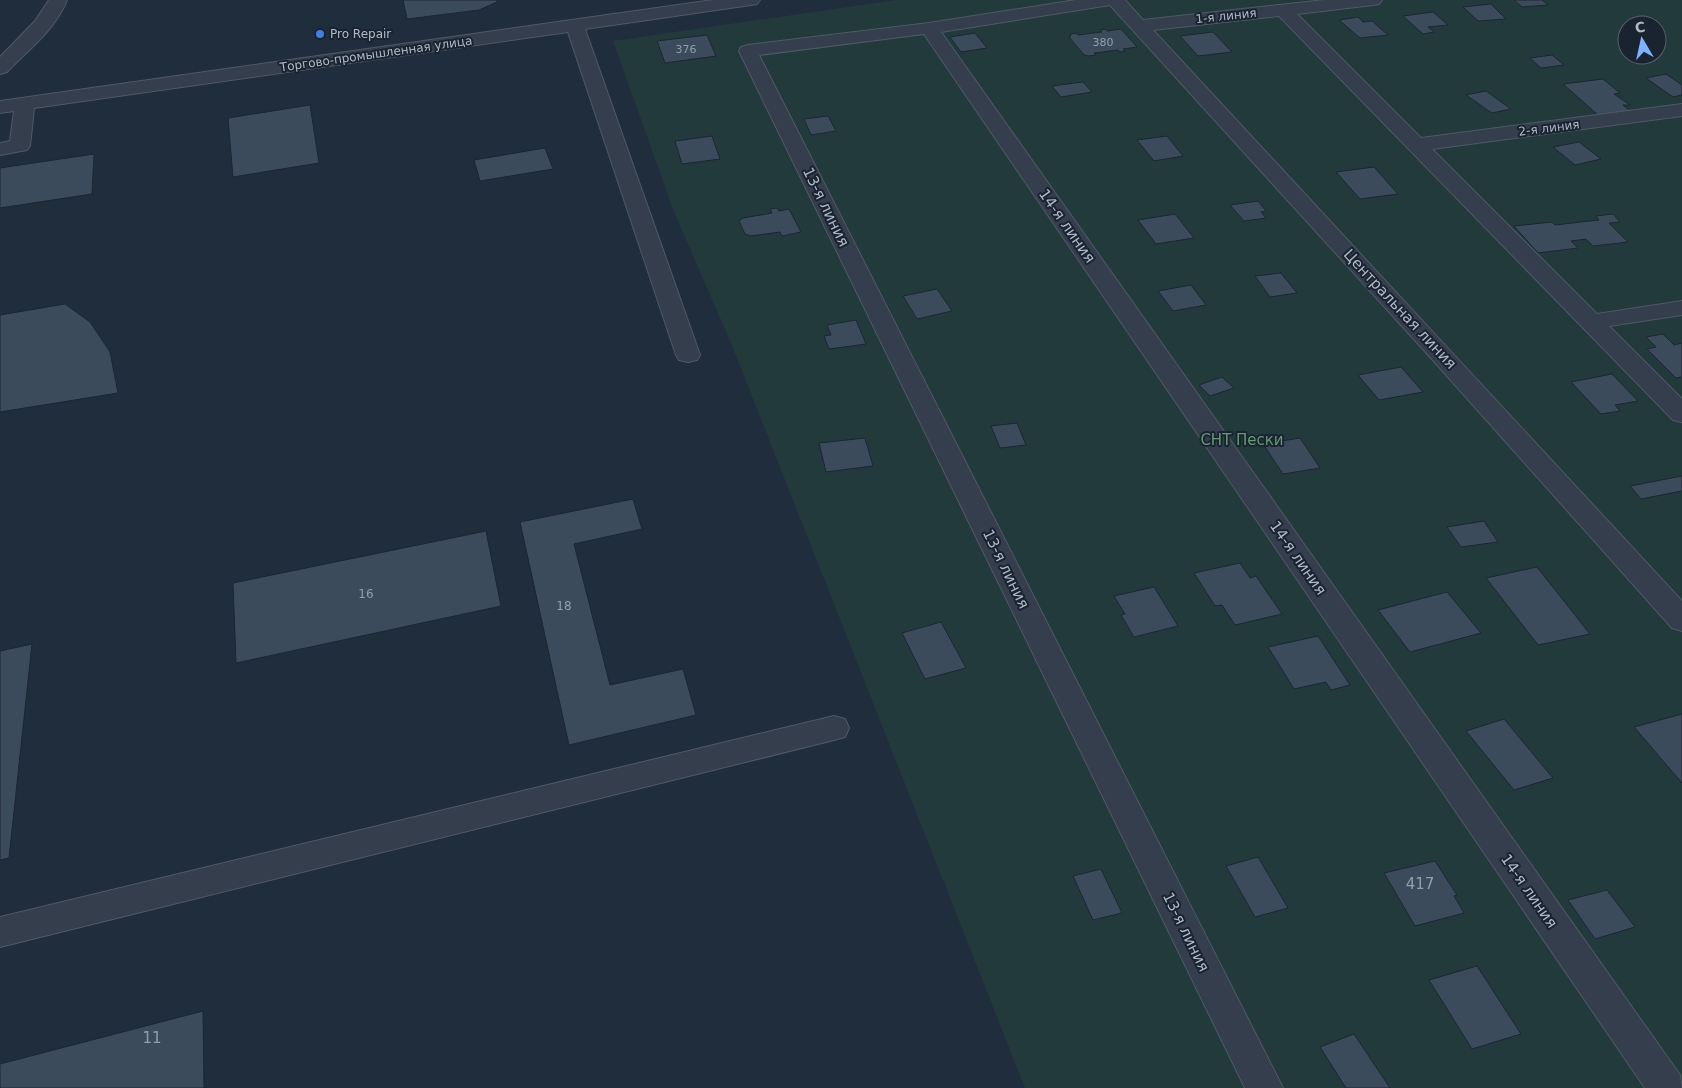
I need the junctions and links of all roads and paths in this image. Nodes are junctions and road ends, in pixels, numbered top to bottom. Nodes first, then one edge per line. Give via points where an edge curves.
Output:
1 (58, 0) edge
2 (751, 0) edge
3 (1111, 0) edge
4 (1115, 0) edge
5 (1374, 0) edge
6 (647, 7) edge
7 (1284, 10) junction
8 (575, 25) junction
9 (1139, 26) junction
10 (929, 28) junction
11 (0, 68) edge
12 (25, 104) junction
13 (0, 108) edge
14 (1682, 110) edge
15 (1417, 145) junction
16 (0, 149) edge
17 (1682, 308) edge
18 (1591, 322) junction
19 (688, 355) dead end
20 (1682, 414) edge
21 (1682, 620) edge
22 (834, 728) dead end
23 (0, 932) edge
24 (1264, 1088) edge
25 (1667, 1088) edge

1 - 11 street via 42,24
2 - 6 street, Торгово-промышленная улица
3 - 10 street
4 - 9 street, Центральная линия
5 - 7 street, 1-я линия
6 - 8 street, Торгово-промышленная улица
7 - 9 street, 1-я линия
7 - 15 street
8 - 12 street, Торгово-промышленная улица
8 - 19 street
9 - 21 street, Центральная линия
10 - 24 street, 13-я линия via 748,51
10 - 25 street, 14-я линия
12 - 13 street, Торгово-промышленная улица
12 - 16 street via 20,146
14 - 15 street, 2-я линия
15 - 18 street
17 - 18 street
18 - 20 street
22 - 23 street

